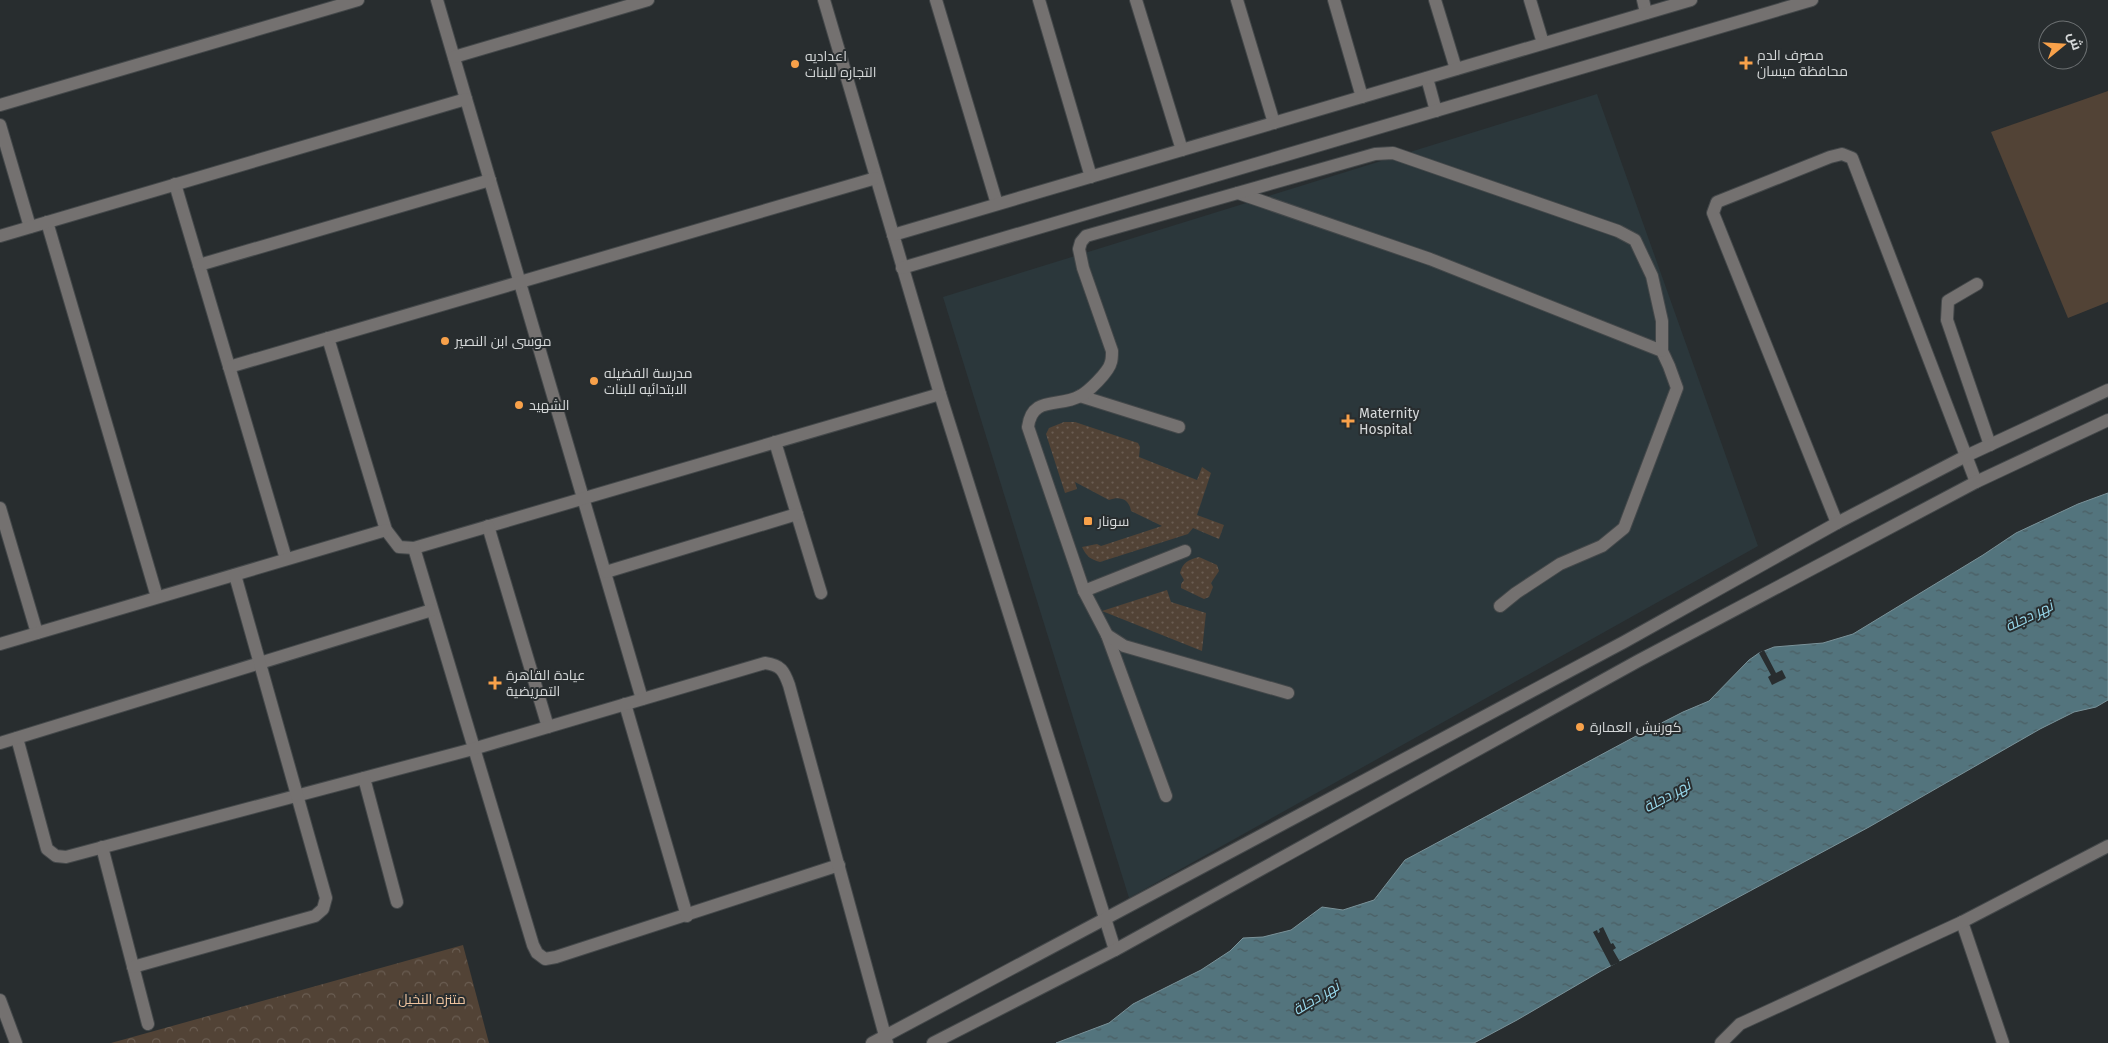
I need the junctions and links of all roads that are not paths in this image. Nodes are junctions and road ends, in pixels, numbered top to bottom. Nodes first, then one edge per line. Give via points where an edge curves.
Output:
1 (358, 0) edge
2 (437, 0) edge
3 (648, 0) edge
4 (824, 0) edge
5 (936, 0) edge
6 (1039, 0) edge
7 (1136, 0) edge
8 (1237, 0) edge
9 (1334, 0) edge
10 (1435, 0) edge
11 (1530, 0) edge
12 (1643, 0) edge
13 (1691, 0) edge
14 (1812, 0) edge
15 (1646, 13) junction
16 (1543, 43) junction
17 (454, 57) junction
18 (1456, 69) junction
19 (1427, 78) junction
20 (1362, 97) junction
21 (466, 99) junction
22 (0, 104) edge
23 (1436, 110) junction
24 (1274, 123) junction
25 (0, 124) edge
26 (1182, 150) junction
27 (1091, 177) junction
28 (876, 178) junction
29 (490, 180) junction
30 (175, 184) junction
31 (1238, 193) junction
32 (996, 204) junction
33 (46, 222) junction
34 (30, 227) junction
35 (893, 235) junction
36 (0, 236) edge
37 (199, 265) junction
38 (902, 268) junction
39 (520, 282) junction
40 (1977, 284) dead end
41 (328, 338) junction
42 (1662, 351) junction
43 (229, 367) junction
44 (2108, 390) edge
45 (940, 394) junction
46 (1080, 396) junction
47 (2108, 420) edge
48 (1179, 427) dead end
49 (776, 442) junction
50 (1990, 446) junction
51 (1966, 456) junction
52 (1976, 482) junction
53 (583, 499) junction
54 (0, 508) edge
55 (797, 514) junction
56 (1837, 523) junction
57 (488, 526) junction
58 (386, 530) junction
59 (414, 548) junction
60 (1185, 551) dead end
61 (286, 559) junction
62 (606, 572) junction
63 (234, 574) junction
64 (1084, 591) junction
65 (821, 593) dead end
66 (157, 597) junction
67 (1500, 606) dead end
68 (432, 610) junction
69 (37, 633) junction
70 (1107, 635) junction
71 (0, 644) edge
72 (259, 664) junction
73 (1288, 693) dead end
74 (642, 699) junction
75 (625, 704) junction
76 (548, 727) junction
77 (17, 738) junction
78 (0, 743) edge
79 (473, 749) junction
80 (364, 778) junction
81 (298, 795) junction
82 (1166, 796) dead end
83 (2108, 846) edge
84 (102, 847) junction
85 (839, 865) junction
86 (397, 902) dead end
87 (687, 916) junction
88 (1104, 920) junction
89 (1962, 922) junction
90 (1114, 950) junction
91 (133, 967) junction
92 (0, 1000) edge
93 (148, 1024) dead end
94 (886, 1040) edge
95 (16, 1043) edge
96 (872, 1043) edge
97 (933, 1043) edge
98 (1722, 1043) edge
99 (2003, 1043) edge

1 - 22 street
2 - 17 street
3 - 17 street
4 - 28 street
5 - 32 street
6 - 27 street
7 - 26 street
8 - 24 street
9 - 20 street
10 - 18 street
11 - 16 street
12 - 15 street
13 - 15 street
14 - 23 street
15 - 16 street
16 - 18 street
17 - 21 street
18 - 19 street
19 - 20 street
19 - 23 street
20 - 24 street
21 - 29 street
21 - 30 street
23 - 38 street
24 - 26 street
25 - 34 street
26 - 27 street
27 - 32 street
28 - 35 street
28 - 39 street
29 - 37 street
29 - 39 street
30 - 33 street
30 - 37 street
31 - 42 street via 1430,259
31 - 42 street via 1374,154 1393,153 1618,231 1635,240 1652,276 1662,321
31 - 46 street via 1095,232 1081,242 1079,249 1083,268 1112,351 1112,362 1106,373
32 - 35 street
33 - 34 street
33 - 66 street
34 - 36 street
35 - 38 street
37 - 43 street
38 - 45 street
39 - 41 street
39 - 53 street
40 - 50 street via 1948,301 1947,320
41 - 43 street
41 - 58 street
42 - 67 street via 1677,388 1624,528 1602,546 1560,564
43 - 61 street
44 - 50 street
45 - 49 street
45 - 88 street
46 - 48 street
46 - 64 street via 1039,406 1030,416 1028,427
47 - 52 street
49 - 53 street
49 - 55 street
50 - 51 street
51 - 52 street
51 - 56 street
51 - 56 street via 1852,158 1842,154 1830,157 1717,202 1713,213
52 - 90 street via 1638,661
53 - 57 street
53 - 62 street
54 - 69 street
55 - 62 street
55 - 65 street
56 - 88 street via 1624,642
57 - 59 street
57 - 76 street
58 - 59 street via 399,547
58 - 61 street
59 - 68 street
60 - 64 street
61 - 63 street
62 - 74 street
63 - 66 street
63 - 72 street
64 - 70 street
66 - 69 street
68 - 72 street
68 - 79 street
69 - 71 street
70 - 73 street via 1124,646
70 - 82 street
72 - 77 street
72 - 81 street
74 - 75 street
74 - 85 street via 765,663 777,664 789,685
75 - 76 street
75 - 87 street
76 - 79 street
77 - 78 street
77 - 84 street via 47,849 56,856 66,857
79 - 80 street
79 - 87 street via 537,953 545,959 556,957
80 - 81 street
80 - 86 street
81 - 84 street
81 - 91 street via 326,898 323,909 315,916
83 - 89 street
84 - 91 street
85 - 87 street
85 - 94 street
88 - 90 street
88 - 94 street
89 - 98 street via 1740,1024
89 - 99 street
90 - 97 street
91 - 93 street
92 - 95 street
94 - 96 street

